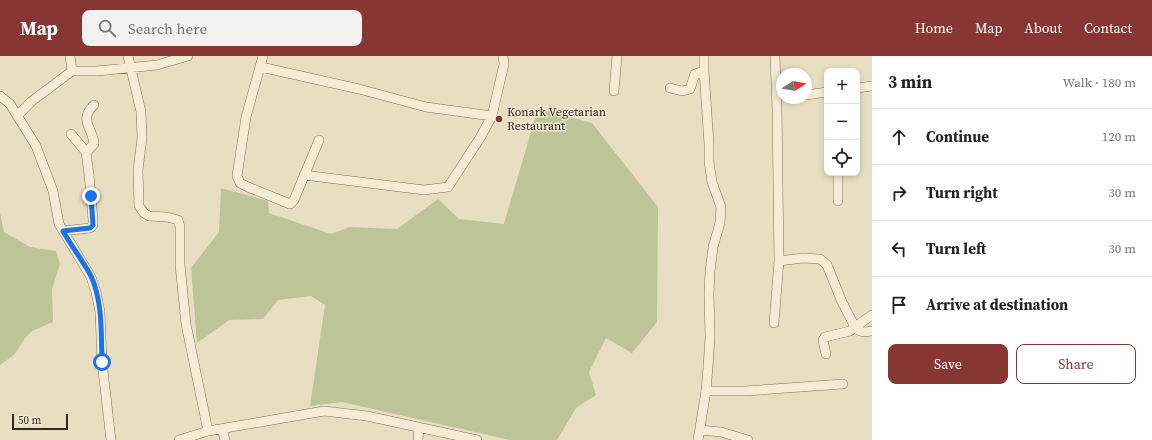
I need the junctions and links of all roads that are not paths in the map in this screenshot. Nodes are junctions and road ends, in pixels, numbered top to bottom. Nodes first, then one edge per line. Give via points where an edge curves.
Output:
1 (70, 56) edge
2 (128, 56) edge
3 (188, 56) edge
4 (263, 56) edge
5 (503, 56) edge
6 (617, 56) edge
7 (704, 56) edge
8 (775, 56) edge
9 (261, 67) junction
10 (131, 68) junction
11 (776, 68) edge
12 (704, 70) junction
13 (72, 71) junction
14 (872, 86) edge
15 (670, 88) dead end
16 (860, 88) edge
17 (614, 91) dead end
18 (824, 92) edge
19 (812, 93) edge
20 (0, 96) edge
21 (779, 104) edge
22 (94, 105) dead end
23 (18, 115) junction
24 (492, 116) junction
25 (71, 134) dead end
26 (319, 140) dead end
27 (86, 152) junction
28 (304, 176) junction
29 (838, 176) edge
30 (838, 201) dead end
31 (63, 231) junction
32 (779, 261) junction
33 (872, 315) edge
34 (774, 324) dead end
35 (855, 328) junction
36 (872, 331) edge
37 (826, 354) dead end
38 (843, 384) dead end
39 (706, 391) junction
40 (420, 427) junction
41 (222, 429) junction
42 (700, 430) junction
43 (208, 431) junction
44 (470, 439) edge
45 (111, 440) edge
46 (179, 440) edge
47 (226, 440) edge
48 (418, 440) edge
49 (698, 440) edge
50 (748, 440) edge

1 - 13 street
2 - 10 street
3 - 10 street via 157,65
4 - 9 street
5 - 24 street via 504,64
6 - 17 street
7 - 12 street
8 - 11 street
9 - 24 street via 426,107
9 - 28 street via 246,117 237,176 240,183 290,204
10 - 13 street
10 - 43 street via 141,112 139,206 149,216 178,220 186,324
12 - 15 street via 695,74 690,89 682,91
12 - 39 street via 709,162 712,182 721,207 710,271 710,337
13 - 23 street via 32,101
14 - 16 street
18 - 19 street
20 - 23 street
21 - 32 street
22 - 27 street via 89,109 86,123 94,144
23 - 31 street via 43,164
24 - 28 street via 448,187 424,190
25 - 27 street
26 - 28 street
27 - 31 street via 93,225 90,228
29 - 30 street
31 - 45 street via 91,277 96,292
32 - 34 street
32 - 35 street via 803,258 820,260 827,265
33 - 35 street
35 - 36 street via 864,332
35 - 37 street via 825,337 823,340
38 - 39 street
39 - 42 street
40 - 41 street via 367,416 324,411
40 - 44 street
40 - 48 street
41 - 43 street
41 - 47 street
42 - 49 street
42 - 50 street via 721,432
43 - 46 street

